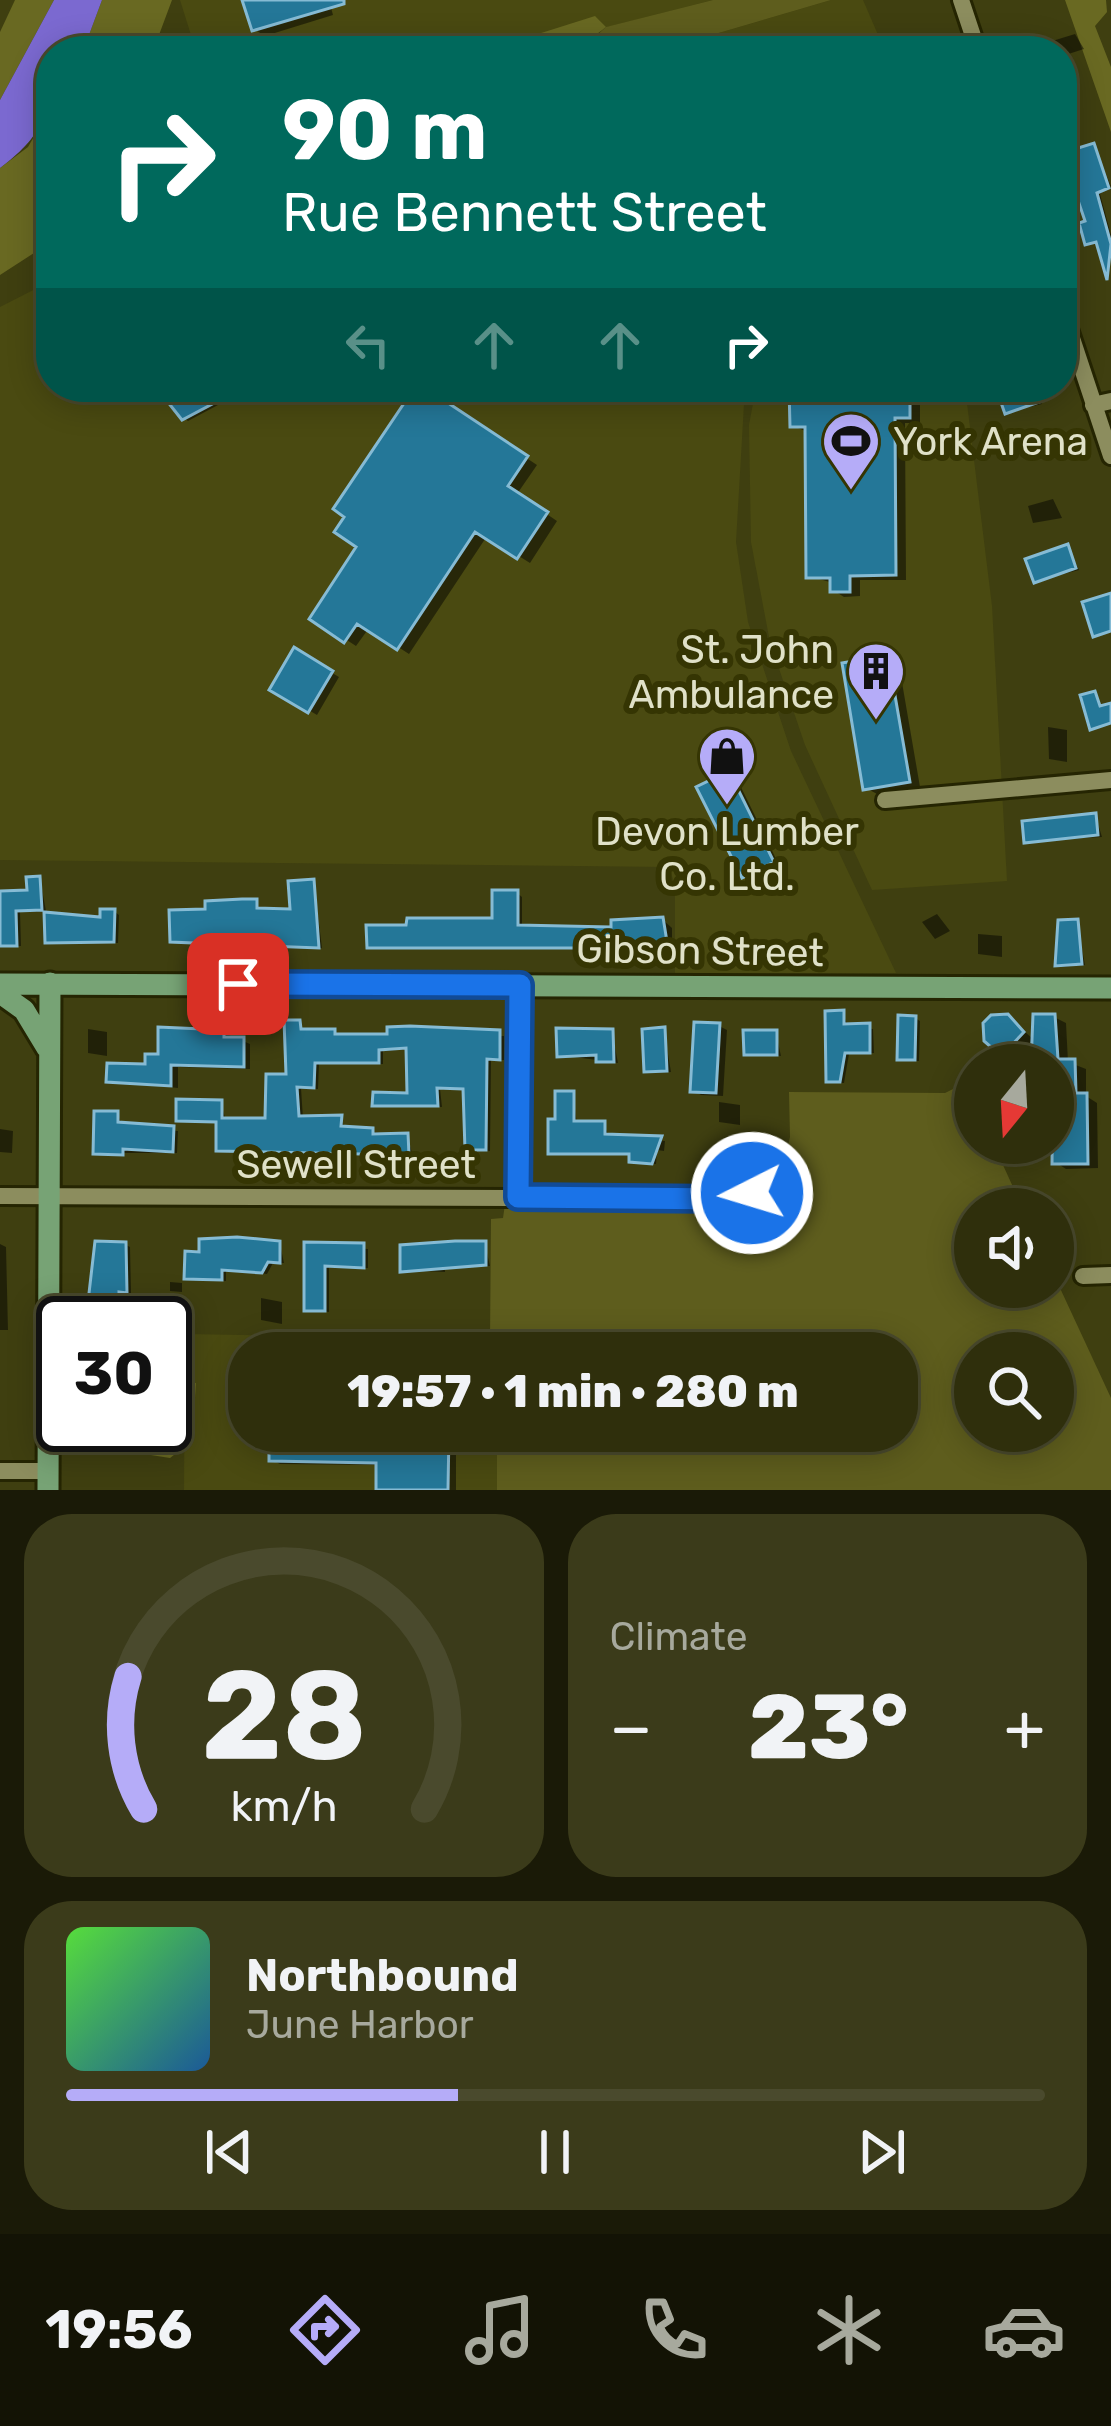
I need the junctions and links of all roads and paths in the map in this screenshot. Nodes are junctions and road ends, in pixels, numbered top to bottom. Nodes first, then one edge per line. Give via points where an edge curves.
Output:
1 (968, 3) edge
2 (975, 36) edge
3 (1077, 344) edge
4 (1102, 403) edge
5 (1111, 456) edge
6 (1111, 780) edge
7 (885, 800) dead end
8 (50, 983) junction
9 (0, 984) edge
10 (520, 985) junction
11 (1111, 988) edge
12 (0, 993) edge
13 (52, 1059) junction
14 (780, 1180) dead end
15 (0, 1196) edge
16 (51, 1196) junction
17 (518, 1197) junction
18 (1084, 1276) dead end
19 (1111, 1276) edge
20 (0, 1471) edge
21 (48, 1480) edge

1 - 2 street
3 - 4 street
4 - 5 street
6 - 7 street
8 - 9 main road, Gibson Street
8 - 10 main road, Gibson Street
8 - 13 main road
10 - 11 main road, Gibson Street
10 - 17 street
12 - 13 main road via 24,1010
13 - 16 main road
14 - 17 street, Sewell Street via 727,1199
15 - 16 street, Sewell Street
16 - 17 street, Sewell Street
16 - 21 main road
18 - 19 street
20 - 21 street

